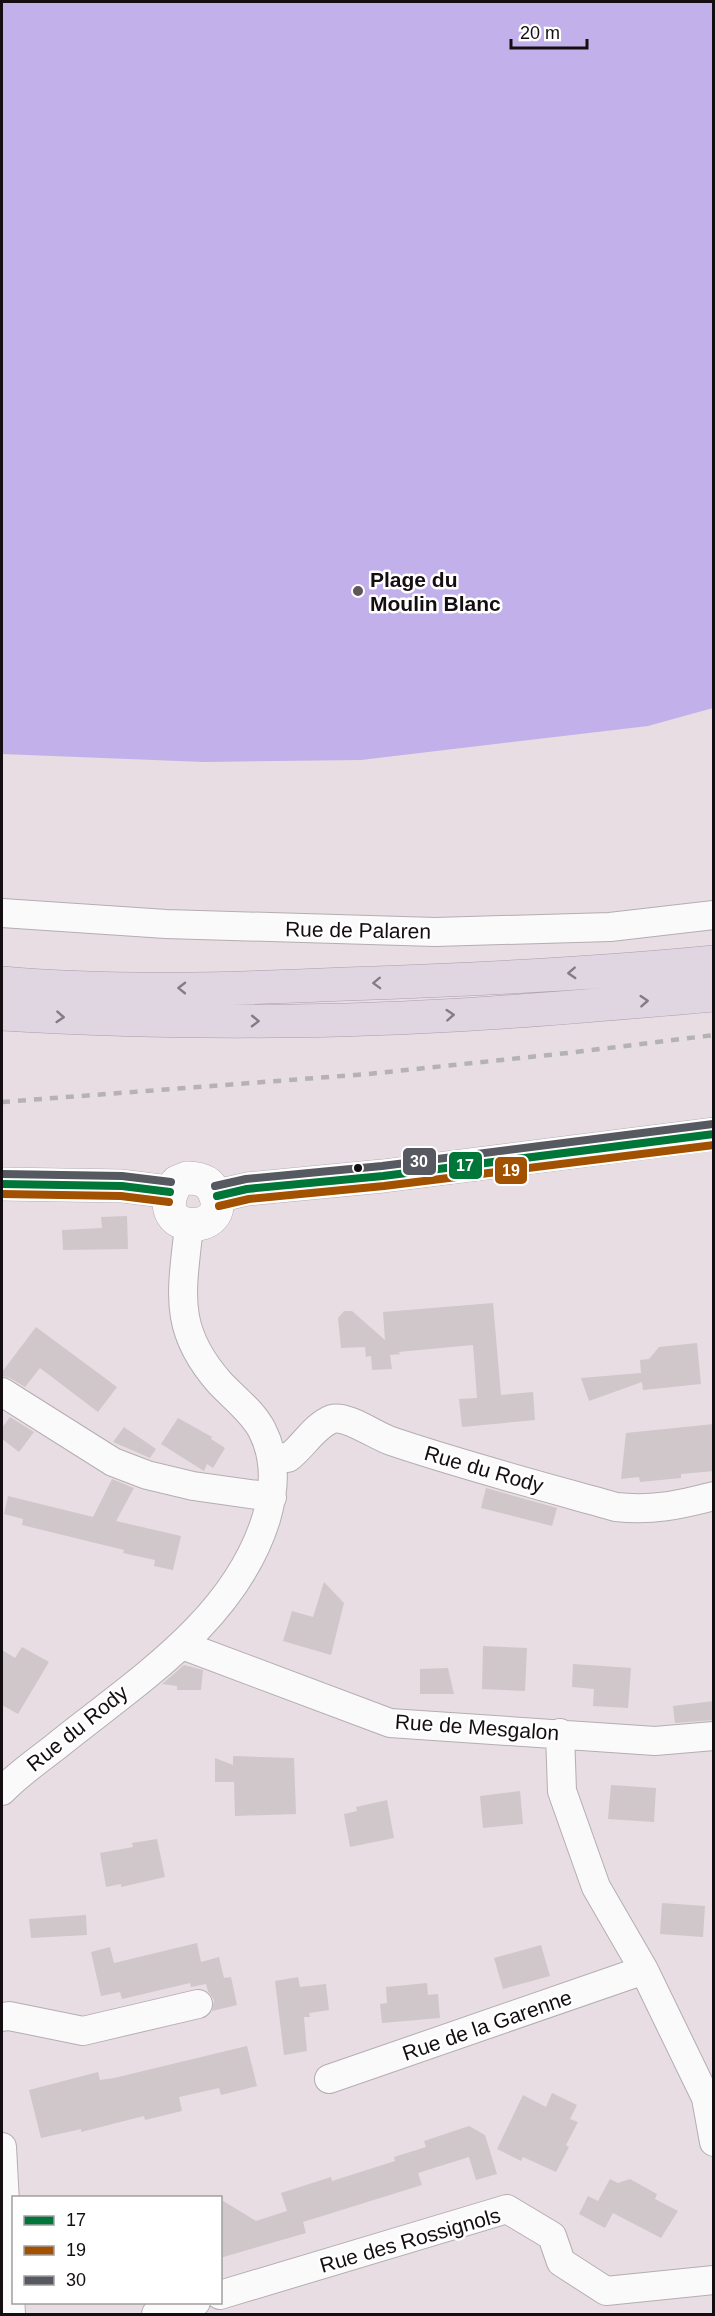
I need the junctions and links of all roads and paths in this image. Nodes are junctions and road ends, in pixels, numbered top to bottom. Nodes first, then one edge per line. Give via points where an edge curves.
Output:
1 (2, 913) edge
2 (714, 915) edge
3 (714, 962) edge
4 (2, 983) edge
5 (714, 995) edge
6 (2, 1014) edge
7 (714, 1134) edge
8 (2, 1184) edge
9 (170, 1192) junction
10 (217, 1196) junction
11 (189, 1226) junction
12 (2, 1392) edge
13 (271, 1456) junction
14 (714, 1496) edge
15 (273, 1497) junction
16 (182, 1645) junction
17 (560, 1733) junction
18 (714, 1736) edge
19 (4, 1782) edge
20 (644, 1970) junction
21 (198, 2004) dead end
22 (2, 2016) edge
23 (329, 2079) dead end
24 (714, 2142) edge
25 (2, 2147) edge
26 (714, 2280) edge
27 (222, 2294) edge
28 (189, 2304) edge
29 (8, 2311) edge
30 (156, 2314) edge

1 - 2 street, Rue de Palaren via 178,925 435,932 610,927
3 -> 4 highway via 623,971 223,989
6 -> 5 highway via 270,1022 430,1016
7 - 10 main road via 247,1189
8 - 9 main road via 122,1186
9 - 10 main road via 177,1182 200,1178 212,1186
9 - 11 main road via 172,1213
10 - 11 main road via 211,1219
11 - 13 street, Rue du Rody via 185,1323 202,1361 262,1430
12 - 15 street via 121,1466 193,1486
13 - 14 street, Rue du Rody via 288,1458 319,1427 333,1419 346,1419 379,1437 414,1449 616,1507 641,1510
13 - 15 street, Rue du Rody
15 - 16 street, Rue du Rody via 261,1534 241,1574 219,1607
16 - 17 street, Rue de Mesgalon via 390,1723
16 - 19 street, Rue du Rody
17 - 18 street, Rue de Mesgalon via 655,1741
17 - 20 street via 562,1791 596,1887
20 - 23 street, Rue de la Garenne
20 - 24 street via 706,2098
21 - 22 street via 83,2031
25 - 29 street
26 - 27 street, Rue des Rossignols via 606,2291 561,2262 552,2236 507,2209
28 - 30 street

